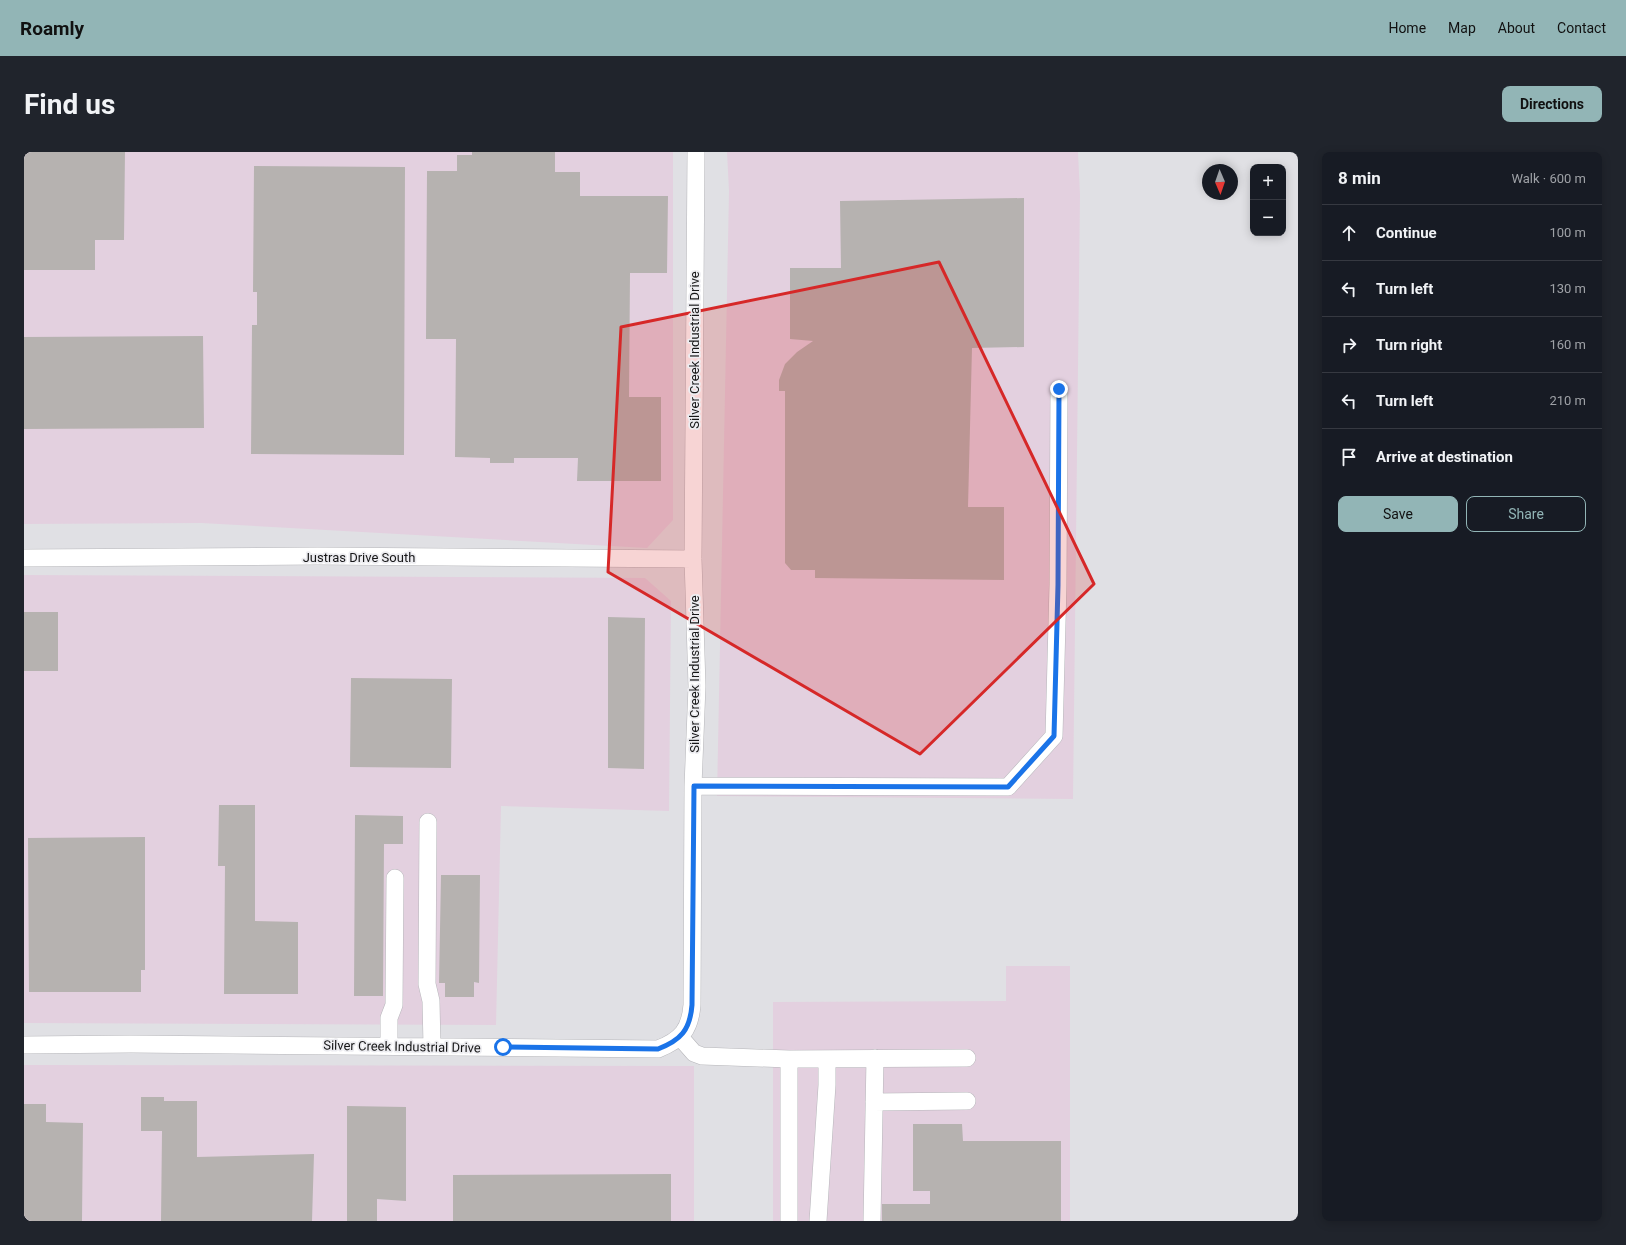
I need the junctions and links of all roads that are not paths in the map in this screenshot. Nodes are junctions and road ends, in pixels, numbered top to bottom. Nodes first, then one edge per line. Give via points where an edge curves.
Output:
1 (696, 152) edge
2 (1059, 389) dead end
3 (24, 558) edge
4 (693, 558) junction
5 (694, 786) junction
6 (428, 822) dead end
7 (395, 878) dead end
8 (680, 1037) junction
9 (24, 1045) edge
10 (389, 1046) junction
11 (432, 1046) junction
12 (875, 1058) junction
13 (967, 1058) dead end
14 (789, 1059) junction
15 (827, 1059) junction
16 (967, 1101) dead end
17 (874, 1102) junction
18 (789, 1221) edge
19 (818, 1221) edge
20 (872, 1221) edge

1 - 4 street, Silver Creek Industrial Drive
2 - 5 street via 1054,736 1008,787
3 - 4 street, Justras Drive South
4 - 5 street, Silver Creek Industrial Drive via 697,686
5 - 8 street, Silver Creek Industrial Drive via 692,1005 691,1018
6 - 11 street via 427,984 431,1001
7 - 10 street via 394,1005 388,1018
8 - 11 street, Silver Creek Industrial Drive via 658,1049
8 - 14 street via 694,1053 702,1056
9 - 10 street, Silver Creek Industrial Drive
10 - 11 street, Silver Creek Industrial Drive
12 - 13 street
12 - 15 street
12 - 17 street
14 - 15 street
14 - 18 street
15 - 19 street
16 - 17 street
17 - 20 street

